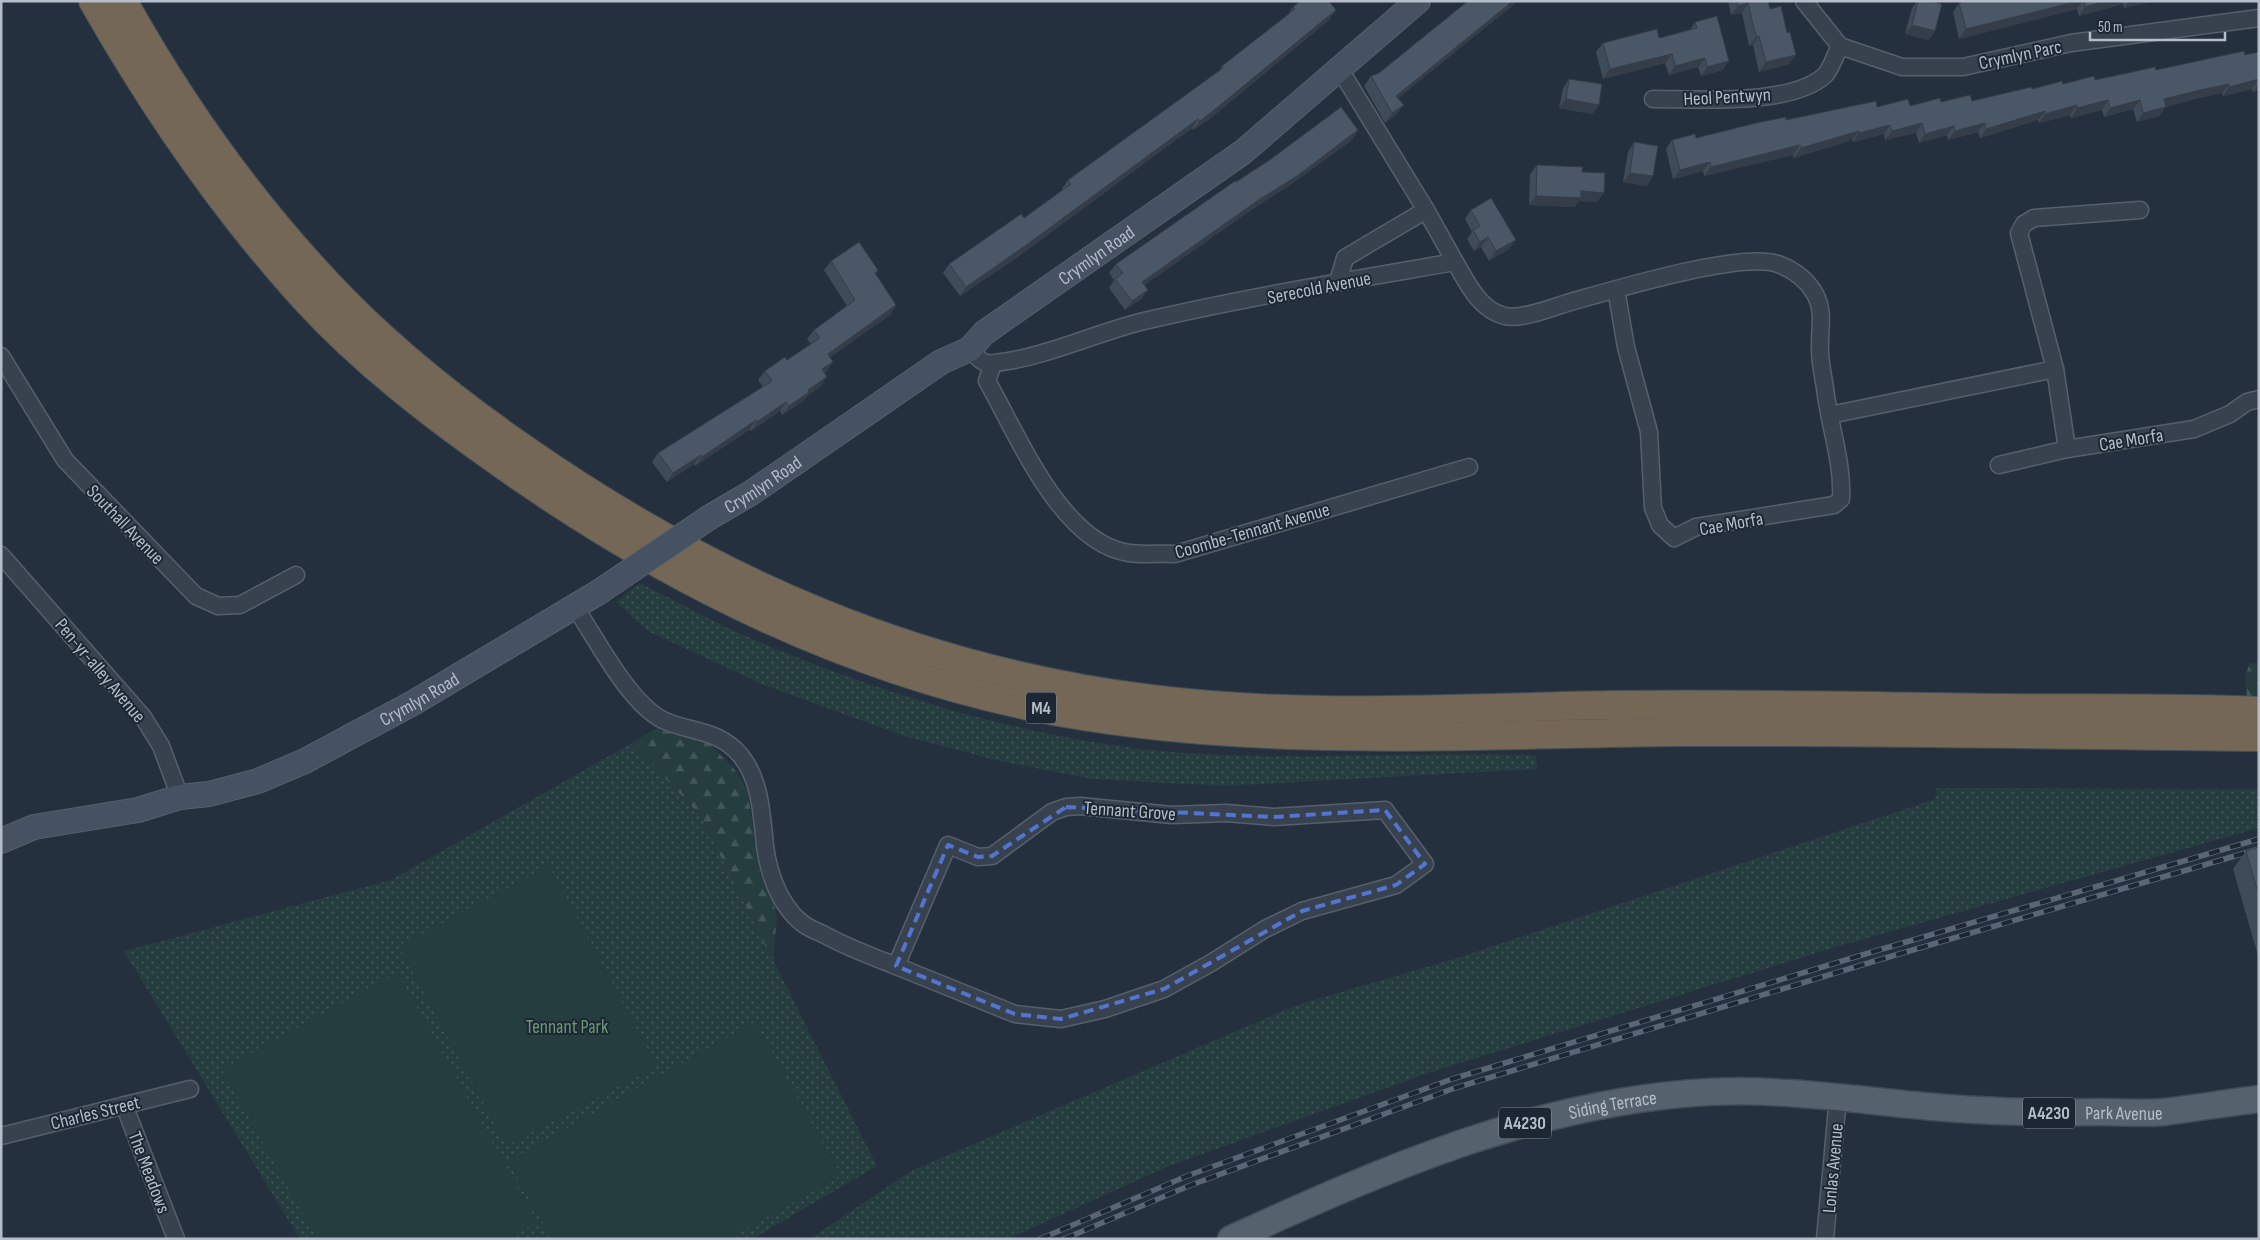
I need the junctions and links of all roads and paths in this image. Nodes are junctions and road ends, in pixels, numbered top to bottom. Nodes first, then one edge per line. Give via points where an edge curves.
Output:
1 (93, 1) edge
2 (122, 1) edge
3 (1418, 1) edge
4 (1804, 1) edge
5 (2259, 18) edge
6 (1840, 46) junction
7 (1339, 68) junction
8 (1652, 99) dead end
9 (1426, 210) junction
10 (2140, 210) dead end
11 (1455, 262) junction
12 (1338, 282) junction
13 (1616, 289) junction
14 (970, 348) junction
15 (1, 356) edge
16 (993, 364) junction
17 (2055, 369) junction
18 (2259, 399) edge
19 (1830, 415) junction
20 (2067, 449) junction
21 (1999, 465) dead end
22 (1469, 467) dead end
23 (1, 555) edge
24 (296, 575) dead end
25 (576, 607) junction
26 (2259, 712) edge
27 (2259, 737) edge
28 (180, 797) junction
29 (1, 841) edge
30 (896, 966) junction
31 (190, 1089) dead end
32 (1838, 1097) junction
33 (2259, 1099) edge
34 (124, 1105) junction
35 (1, 1136) edge
36 (176, 1239) edge
37 (1231, 1239) edge
38 (1825, 1239) edge

1 - 27 highway, M4 via 137,78 249,234 310,304 377,368 453,430 567,511 699,587 785,628 872,662 962,690 1054,711 1149,726 1244,733 1353,737 1686,732
2 - 26 highway, M4 via 158,64 211,143 268,218 329,285 394,348 467,409 582,489 708,562 794,602 880,636 969,664 1059,685 1153,699 1246,707 1354,710 1696,704
3 - 7 street, Crymlyn Road
4 - 6 street
5 - 6 street, Crymlyn Parc via 2071,43 1963,67 1902,67
6 - 8 street, Heol Pentwyn via 1826,75 1809,87 1748,99
7 - 9 street
7 - 14 street, Crymlyn Road via 1243,152 984,333
9 - 11 street
9 - 12 street via 1344,258
10 - 17 street via 2046,216 2024,224 2020,233
11 - 12 street, Serecold Avenue
11 - 13 street, Cae Morfa via 1479,301 1505,316 1530,314
12 - 16 street, Serecold Avenue via 1143,322
13 - 19 street, Cae Morfa via 1712,266 1754,261 1777,264 1803,277 1816,296 1822,318 1820,350
13 - 19 street, Cae Morfa via 1626,347 1649,432 1653,508 1660,526 1674,538 1696,528 1834,505 1842,499 1842,478
14 - 16 street via 981,361
14 - 25 street, Crymlyn Road, bridge via 942,362 751,494 710,517
15 - 24 street, Southall Avenue via 65,460 196,596 218,606 240,605
16 - 22 street, Coombe-Tennant Avenue via 987,381 1053,499 1089,537 1128,553 1175,554
17 - 19 street
17 - 20 street
18 - 20 street, Cae Morfa via 2194,428
20 - 21 street, Cae Morfa
23 - 28 street, Pen-yr-alley Avenue via 143,717 161,746
25 - 28 street, Crymlyn Road via 305,761 258,781 209,794
25 - 30 street via 632,694 646,708 664,720 709,733 726,742 741,756 756,781 771,877 784,901 802,923 843,945
28 - 29 street, Crymlyn Road via 138,810 34,827
30 - 30 street, Tennant Grove via 1015,1014 1061,1019 1105,1010 1164,989 1294,915 1396,885 1425,864 1385,810 1274,817 1226,813 1172,815 1066,807 1052,812 992,856 978,857 948,845
31 - 34 street, Charles Street
32 - 33 main road, Park Avenue / A4230 via 1948,1108 2050,1113 2162,1112
32 - 37 main road, Siding Terrace / A4230 via 1712,1092 1653,1096 1587,1108 1520,1124 1437,1151 1344,1187
32 - 38 street, Lonlas Avenue
34 - 35 street, Charles Street
34 - 36 street, The Meadows

